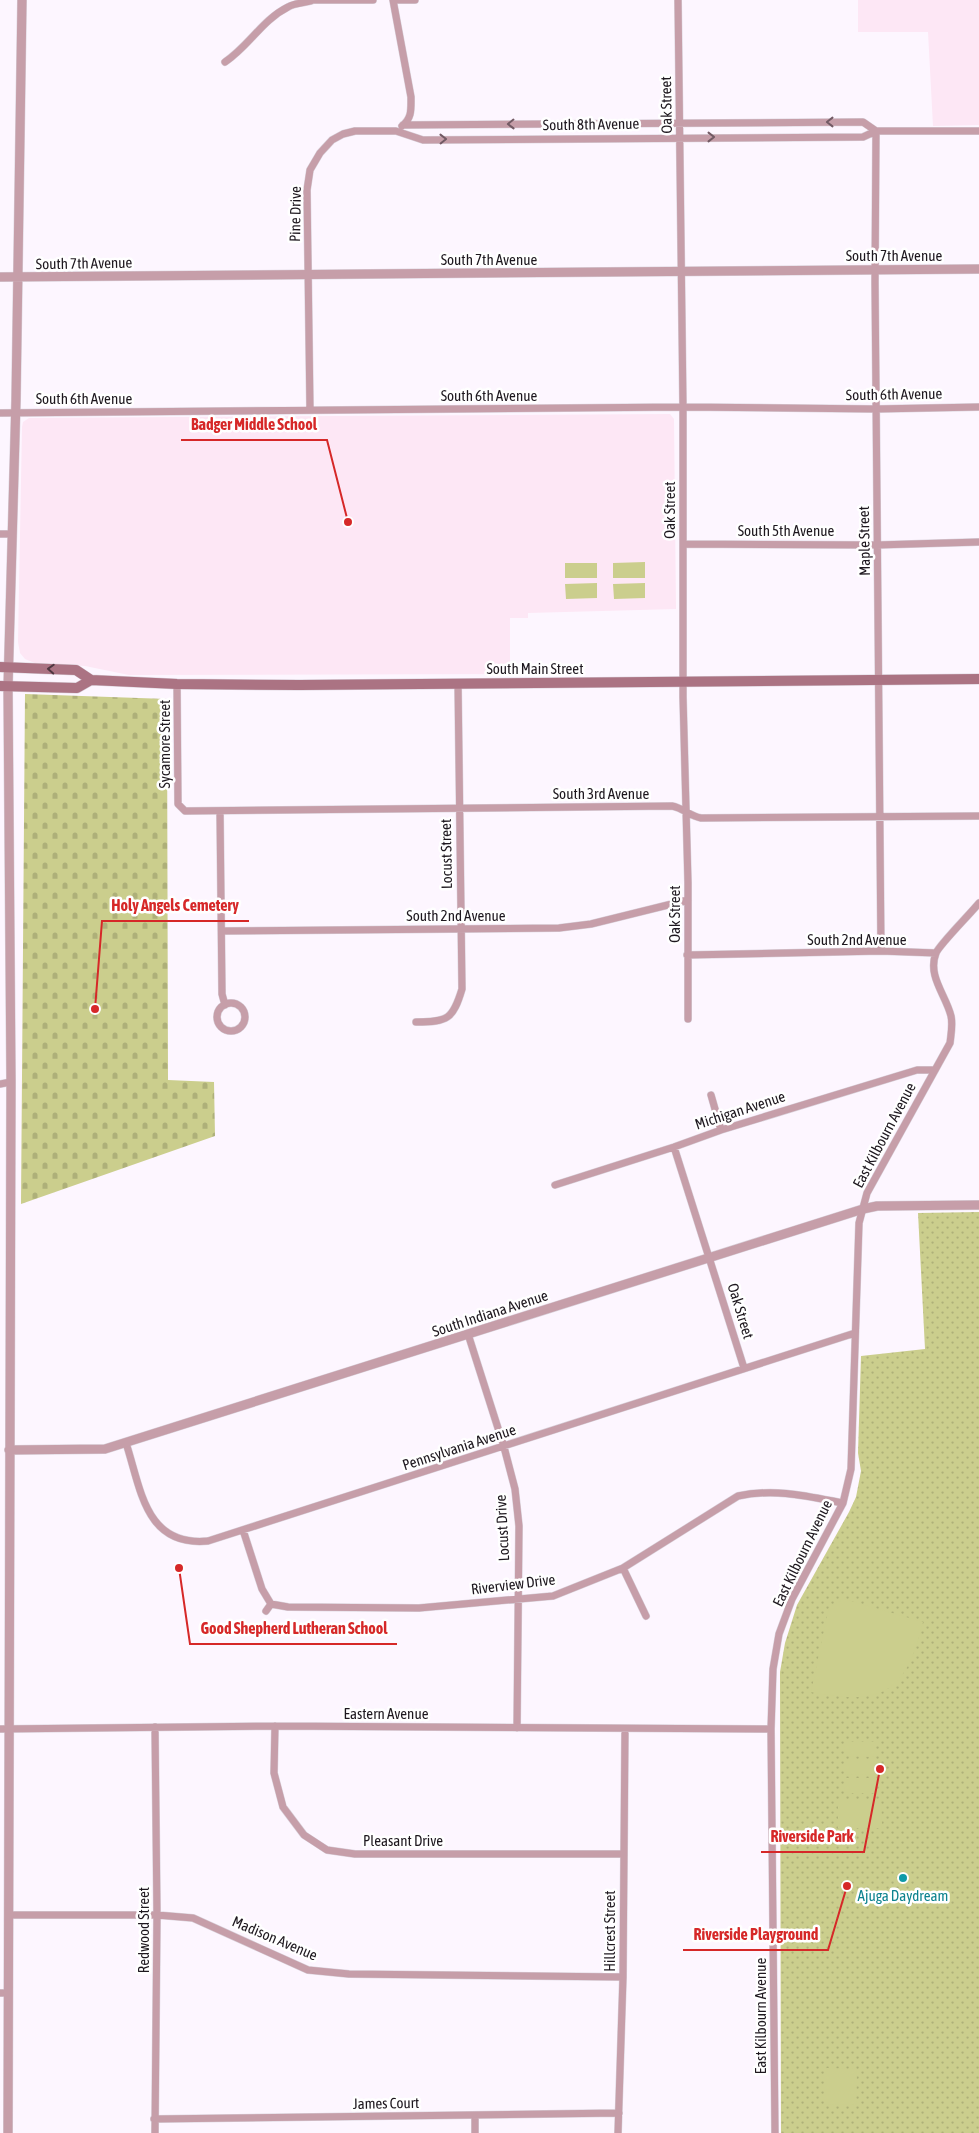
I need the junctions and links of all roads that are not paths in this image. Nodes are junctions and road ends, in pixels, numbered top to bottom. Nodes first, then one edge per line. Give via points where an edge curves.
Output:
1 (22, 0) edge
2 (310, 0) edge
3 (373, 0) edge
4 (393, 0) edge
5 (415, 0) edge
6 (678, 0) edge
7 (225, 62) dead end
8 (680, 122) junction
9 (403, 125) junction
10 (396, 131) junction
11 (876, 131) junction
12 (979, 131) edge
13 (680, 137) junction
14 (875, 269) junction
15 (979, 269) edge
16 (681, 271) junction
17 (308, 274) junction
18 (0, 277) edge
19 (18, 277) junction
20 (979, 407) edge
21 (683, 408) junction
22 (876, 409) junction
23 (310, 410) junction
24 (0, 413) edge
25 (16, 413) junction
26 (0, 534) edge
27 (12, 534) junction
28 (979, 542) edge
29 (682, 544) junction
30 (878, 544) junction
31 (4, 667) edge
32 (979, 679) edge
33 (91, 680) junction
34 (879, 680) junction
35 (458, 683) junction
36 (683, 683) junction
37 (177, 684) junction
38 (4, 686) edge
39 (459, 808) junction
40 (220, 811) junction
41 (686, 812) junction
42 (979, 816) edge
43 (881, 817) junction
44 (4, 827) edge
45 (688, 900) junction
46 (979, 903) edge
47 (462, 928) junction
48 (222, 931) junction
49 (881, 951) junction
50 (936, 953) junction
51 (687, 955) junction
52 (225, 1005) dead end
53 (688, 1019) dead end
54 (416, 1022) dead end
55 (935, 1070) junction
56 (11, 1082) junction
57 (0, 1084) edge
58 (710, 1095) dead end
59 (721, 1130) junction
60 (674, 1147) junction
61 (555, 1185) dead end
62 (979, 1205) edge
63 (863, 1209) junction
64 (710, 1257) junction
65 (468, 1334) junction
66 (856, 1334) junction
67 (744, 1368) junction
68 (126, 1443) junction
69 (504, 1447) junction
70 (5, 1450) edge
71 (842, 1503) junction
72 (243, 1530) junction
73 (623, 1568) junction
74 (518, 1598) junction
75 (272, 1604) junction
76 (266, 1611) dead end
77 (646, 1616) dead end
78 (275, 1726) junction
79 (155, 1727) junction
80 (517, 1728) junction
81 (4, 1729) edge
82 (625, 1729) junction
83 (771, 1729) junction
84 (623, 1854) junction
85 (9, 1915) junction
86 (157, 1915) junction
87 (623, 1977) junction
88 (4, 1993) edge
89 (619, 2113) junction
90 (475, 2116) junction
91 (154, 2119) junction
92 (8, 2133) edge
93 (155, 2133) edge
94 (475, 2133) edge
95 (618, 2133) edge
96 (775, 2133) edge

1 - 19 street
2 - 3 street
2 - 7 street via 290,6 271,18 240,52
4 - 5 street
4 - 9 street via 411,97 411,114
6 - 8 street, Oak Street
8 -> 9 street, South 8th Avenue
11 -> 8 street, South 8th Avenue via 863,122
8 - 13 street, Oak Street
9 - 10 street
10 -> 13 street, South 8th Avenue via 423,140
10 - 17 street, Pine Drive via 343,134 320,153 310,170 308,190
11 - 12 street, South 8th Avenue
13 -> 11 street, South 8th Avenue via 863,137
11 - 14 street, Maple Street
13 - 16 street, Oak Street
14 - 15 street, South 7th Avenue
14 - 16 street, South 7th Avenue
14 - 22 street, Maple Street
16 - 17 street, South 7th Avenue
16 - 21 street, Oak Street
17 - 19 street, South 7th Avenue
17 - 23 street, Pine Drive
18 - 19 street, South 7th Avenue
19 - 25 street
20 - 22 street, South 6th Avenue
21 - 22 street, South 6th Avenue
21 - 23 street, South 6th Avenue
21 - 29 street, Oak Street
22 - 30 street, Maple Street
23 - 25 street, South 6th Avenue
24 - 25 street, South 6th Avenue
25 - 27 street
26 - 27 street
27 - 31 street
28 - 30 street, South 5th Avenue
29 - 30 street, South 5th Avenue
29 - 36 street, Oak Street
30 - 34 street, Maple Street
33 -> 31 main road, South Main Street via 76,670
31 - 38 street
32 - 34 main road, South Main Street
33 - 37 main road, South Main Street
33 - 38 main road, South Main Street via 76,688
34 - 36 main road, South Main Street
34 - 43 street, Maple Street
35 - 36 main road, South Main Street
35 - 37 main road, South Main Street
35 - 39 street, Locust Street
36 - 41 street, Oak Street
37 - 40 street, Sycamore Street via 178,804 185,811
38 - 44 street
39 - 40 street, South 3rd Avenue
39 - 41 street, South 3rd Avenue via 672,806
39 - 47 street, Locust Street
40 - 48 street
41 - 43 street, South 3rd Avenue via 701,818
41 - 45 street, Oak Street
42 - 43 street, South 3rd Avenue
43 - 49 street, Maple Street
44 - 56 street
45 - 47 street, South 2nd Avenue via 591,924 559,928
45 - 51 street, Oak Street
46 - 50 street
47 - 48 street, South 2nd Avenue
47 - 54 street, Locust Street via 462,989 455,1010 438,1022
48 - 52 street via 222,994
49 - 50 street, South 2nd Avenue
49 - 51 street, South 2nd Avenue
50 - 55 street, East Kilbourn Avenue via 936,981 951,1016 952,1029 950,1043
51 - 53 street, Oak Street
55 - 59 street, Michigan Avenue via 918,1070
55 - 63 street, East Kilbourn Avenue via 867,1193
56 - 57 street
56 - 70 street
58 - 59 street
59 - 60 street, Michigan Avenue
60 - 61 street, Michigan Avenue
60 - 64 street, Oak Street
62 - 63 street, South Indiana Avenue
63 - 64 street, South Indiana Avenue
63 - 66 street, East Kilbourn Avenue via 859,1224
64 - 65 street, South Indiana Avenue
64 - 67 street, Oak Street
65 - 68 street, South Indiana Avenue
65 - 69 street, Locust Drive
66 - 67 street, Pennsylvania Avenue
66 - 71 street, East Kilbourn Avenue via 851,1469
67 - 69 street, Pennsylvania Avenue
68 - 70 street, South Indiana Avenue via 88,1450
68 - 72 street, Pennsylvania Avenue via 145,1503 164,1532 195,1542
69 - 72 street, Pennsylvania Avenue
69 - 74 street, Locust Drive via 515,1490 519,1526
70 - 81 street
71 - 73 street, Riverview Drive via 786,1492 754,1492 738,1496
71 - 83 street, East Kilbourn Avenue via 792,1599 779,1634 773,1669
72 - 75 street via 262,1589
73 - 74 street, Riverview Drive via 553,1596
73 - 77 street
74 - 75 street, Riverview Drive via 419,1608 288,1607
74 - 80 street, Locust Drive
75 - 76 street
78 - 79 street, Eastern Avenue
78 - 80 street, Eastern Avenue
78 - 84 street, Pleasant Drive via 274,1773 283,1807 304,1835 327,1850 355,1854
79 - 81 street, Eastern Avenue
79 - 86 street, Redwood Street
80 - 82 street, Eastern Avenue
81 - 85 street
82 - 83 street, Eastern Avenue
82 - 84 street, Hillcrest Street
83 - 96 street, East Kilbourn Avenue
84 - 87 street, Hillcrest Street
85 - 86 street, Madison Avenue
85 - 88 street
86 - 87 street, Madison Avenue via 194,1918 308,1970 348,1974
86 - 91 street, Redwood Street
87 - 89 street, Hillcrest Street
88 - 92 street
89 - 90 street, James Court
89 - 95 street, Hillcrest Street
90 - 91 street, James Court
90 - 94 street
91 - 93 street, Redwood Street

